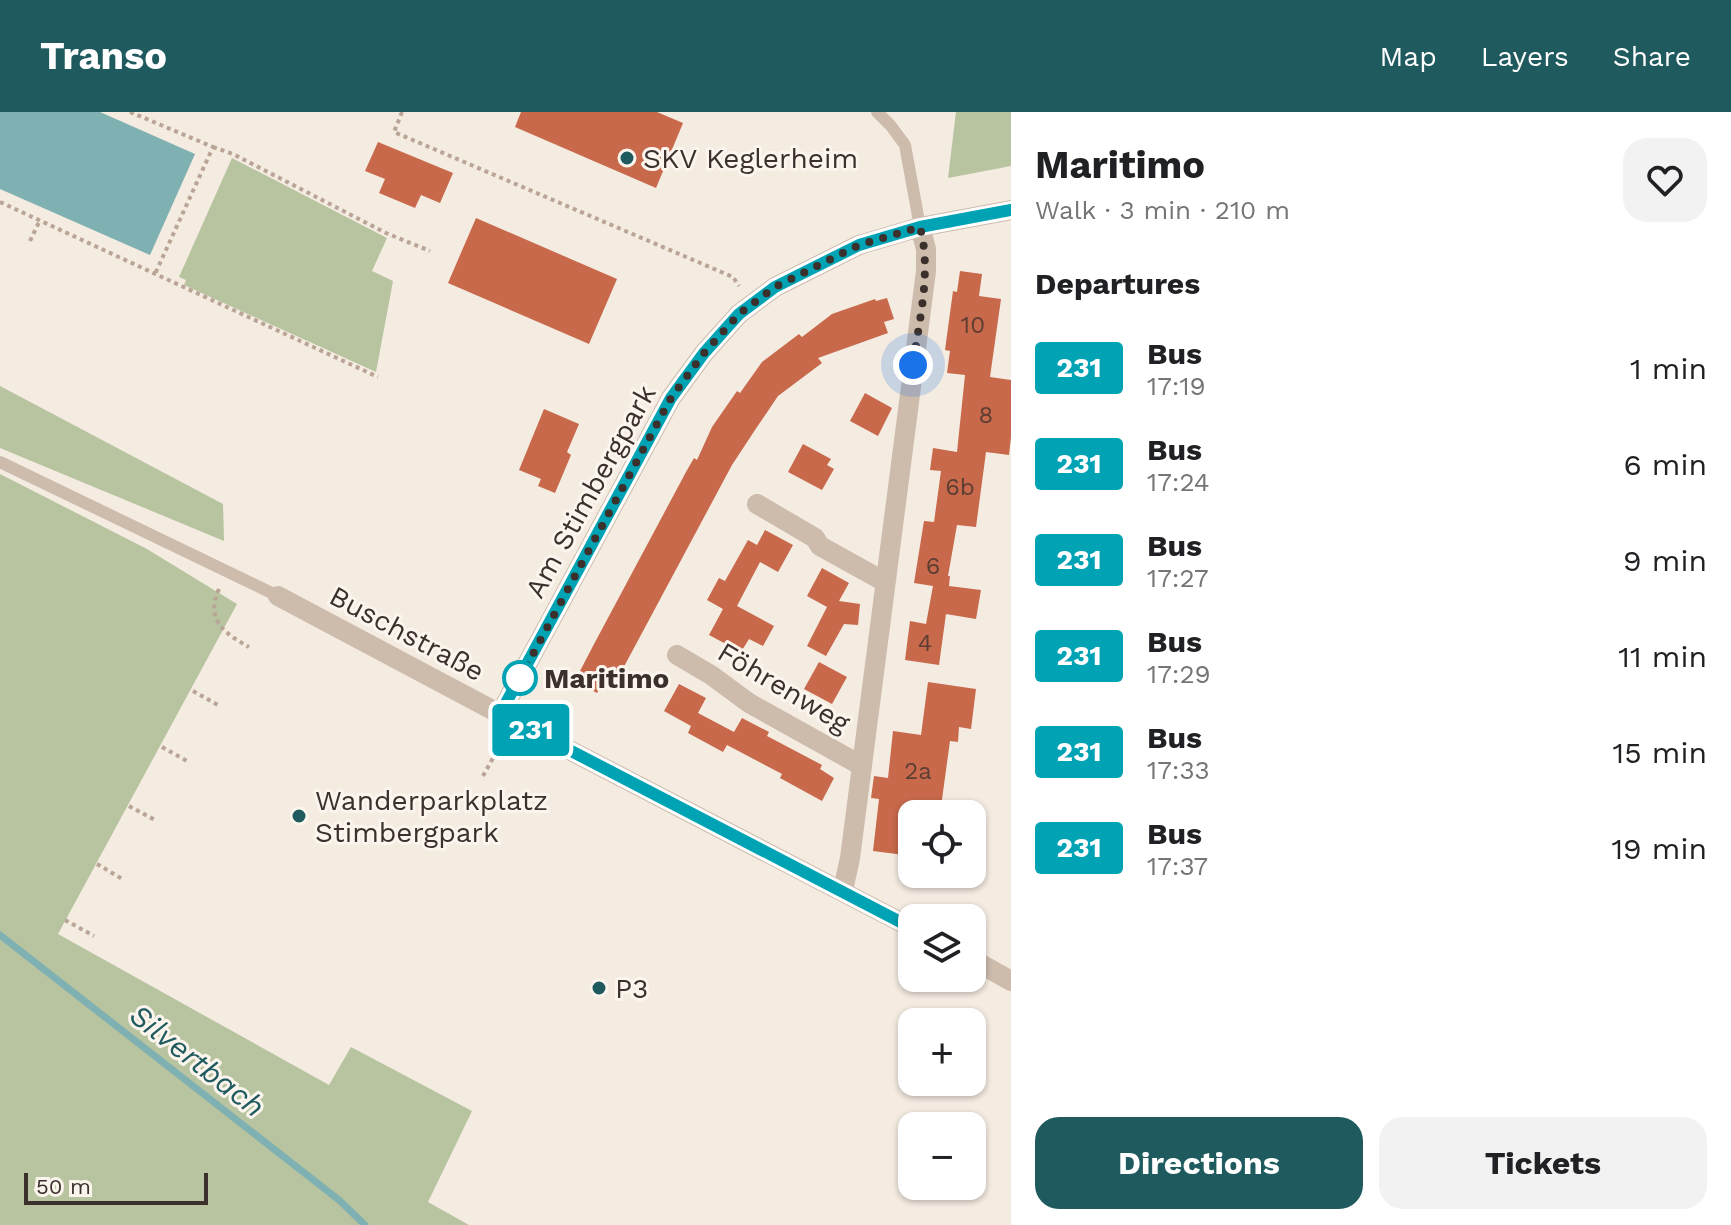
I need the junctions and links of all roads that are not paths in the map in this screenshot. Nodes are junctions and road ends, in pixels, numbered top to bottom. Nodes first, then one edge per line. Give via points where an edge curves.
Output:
1 (877, 112) edge
2 (1011, 210) edge
3 (920, 227) junction
4 (0, 462) edge
5 (757, 504) dead end
6 (885, 582) junction
7 (278, 596) joint
8 (677, 655) dead end
9 (507, 718) junction
10 (862, 766) junction
11 (843, 890) junction
12 (898, 920) edge
13 (986, 967) edge
14 (1011, 981) edge

1 - 3 lane via 905,145
2 - 3 street, Am Stimbergpark
3 - 6 street, Föhrenweg via 926,271
3 - 9 street, Am Stimbergpark via 859,245 775,287 739,314 704,353 671,398
4 - 7 lane, Buschstraße
5 - 6 street
6 - 10 street, Föhrenweg
7 - 9 street, Buschstraße
8 - 10 street, Föhrenweg via 749,703
9 - 11 street, Buschstraße
10 - 11 street, Föhrenweg
11 - 12 street, Buschstraße
13 - 14 street

